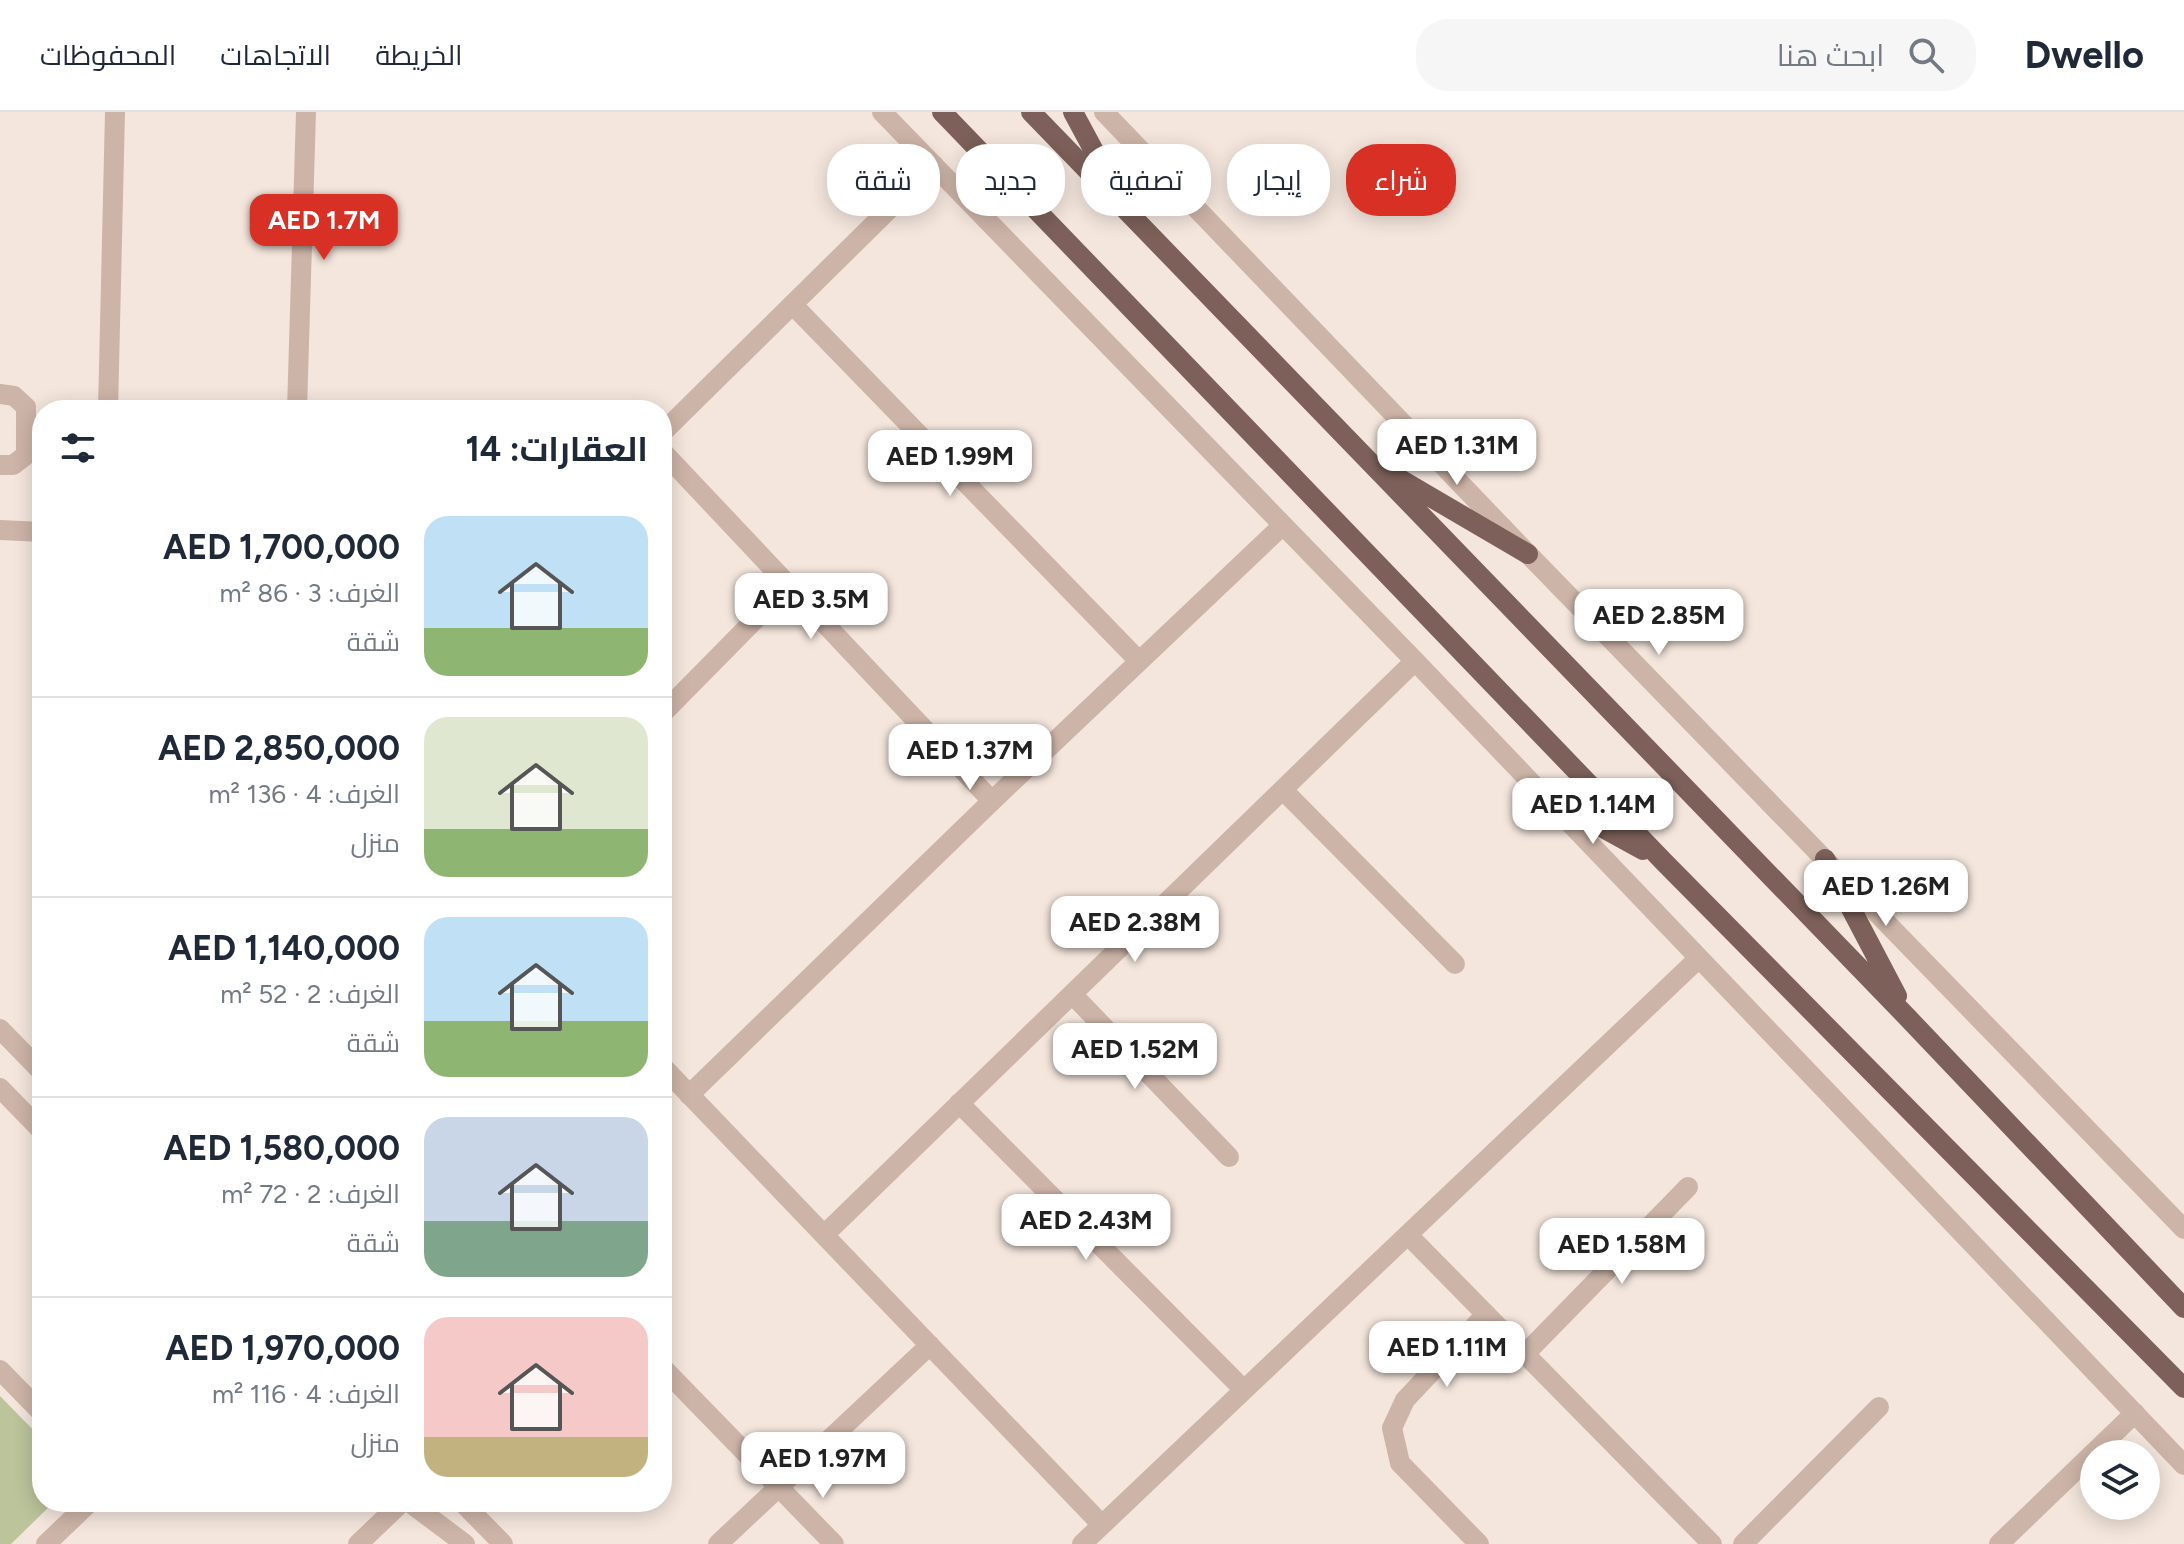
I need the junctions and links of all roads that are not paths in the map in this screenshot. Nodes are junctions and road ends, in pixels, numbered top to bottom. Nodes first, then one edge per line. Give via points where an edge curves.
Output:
1 (115, 112) edge
2 (306, 112) edge
3 (882, 112) edge
4 (942, 112) edge
5 (1031, 112) edge
6 (1073, 112) edge
7 (1104, 112) edge
8 (913, 144) edge
9 (1090, 144) edge
10 (1081, 164) edge
11 (940, 171) edge
12 (883, 216) edge
13 (1132, 216) edge
14 (793, 305) junction
15 (0, 394) edge
16 (108, 400) edge
17 (297, 400) edge
18 (672, 423) edge
19 (1365, 459) junction
20 (672, 462) edge
21 (0, 465) edge
22 (1283, 525) junction
23 (0, 530) edge
24 (32, 532) edge
25 (1528, 554) junction
26 (789, 585) junction
27 (1139, 661) junction
28 (1415, 661) junction
29 (672, 704) edge
30 (1283, 790) junction
31 (1541, 794) junction
32 (992, 801) junction
33 (1825, 859) junction
34 (1665, 863) junction
35 (1699, 958) junction
36 (1455, 964) dead end
37 (1072, 994) junction
38 (1908, 1018) junction
39 (0, 1029) edge
40 (32, 1053) edge
41 (672, 1077) edge
42 (0, 1088) edge
43 (689, 1095) junction
44 (959, 1103) junction
45 (32, 1121) edge
46 (1229, 1157) dead end
47 (1688, 1187) dead end
48 (2184, 1229) edge
49 (824, 1235) junction
50 (1408, 1235) junction
51 (2182, 1305) edge
52 (1486, 1314) junction
53 (930, 1345) junction
54 (1525, 1354) junction
55 (0, 1370) edge
56 (672, 1377) edge
57 (2184, 1388) edge
58 (1244, 1390) junction
59 (32, 1403) edge
60 (1879, 1407) dead end
61 (2135, 1413) junction
62 (2184, 1465) edge
63 (779, 1486) junction
64 (80, 1512) edge
65 (395, 1512) edge
66 (416, 1512) edge
67 (420, 1512) edge
68 (472, 1512) edge
69 (1102, 1525) junction
70 (46, 1544) edge
71 (358, 1544) edge
72 (447, 1544) edge
73 (465, 1544) edge
74 (503, 1544) edge
75 (718, 1544) edge
76 (834, 1544) edge
77 (1082, 1544) edge
78 (1479, 1544) edge
79 (1712, 1544) edge
80 (1743, 1544) edge
81 (1999, 1544) edge

1 - 16 street
2 - 17 street
3 - 8 street
4 - 34 main road
5 - 10 main road
6 - 9 main road
7 - 25 street
11 - 22 street
12 - 14 street
13 - 19 main road
14 - 18 street
14 - 27 street
15 - 21 street via 14,396 26,407 26,455 13,465
19 - 25 main road
19 - 38 main road
20 - 26 street
22 - 27 street
22 - 28 street
23 - 24 street
25 - 33 street
26 - 29 street
26 - 32 street
27 - 32 street
28 - 30 street
28 - 31 street
30 - 36 street
30 - 37 street
31 - 34 main road
31 - 35 street
32 - 43 street
33 - 38 main road
33 - 48 street
34 - 57 main road
35 - 50 street
35 - 61 street
37 - 44 street
37 - 46 street
38 - 51 main road
39 - 40 street
41 - 43 street
42 - 45 street
43 - 49 street
44 - 49 street
44 - 58 street
47 - 54 street
49 - 53 street
50 - 52 street
50 - 58 street
52 - 54 street
52 - 78 street via 1405,1400 1392,1428 1400,1463
53 - 63 street
53 - 69 street
54 - 79 street
55 - 59 street
56 - 63 street
58 - 69 street
60 - 80 street
61 - 62 street
61 - 81 street
63 - 75 street
63 - 76 street
64 - 70 street
65 - 71 street
66 - 72 street
67 - 73 street
68 - 74 street
69 - 77 street

